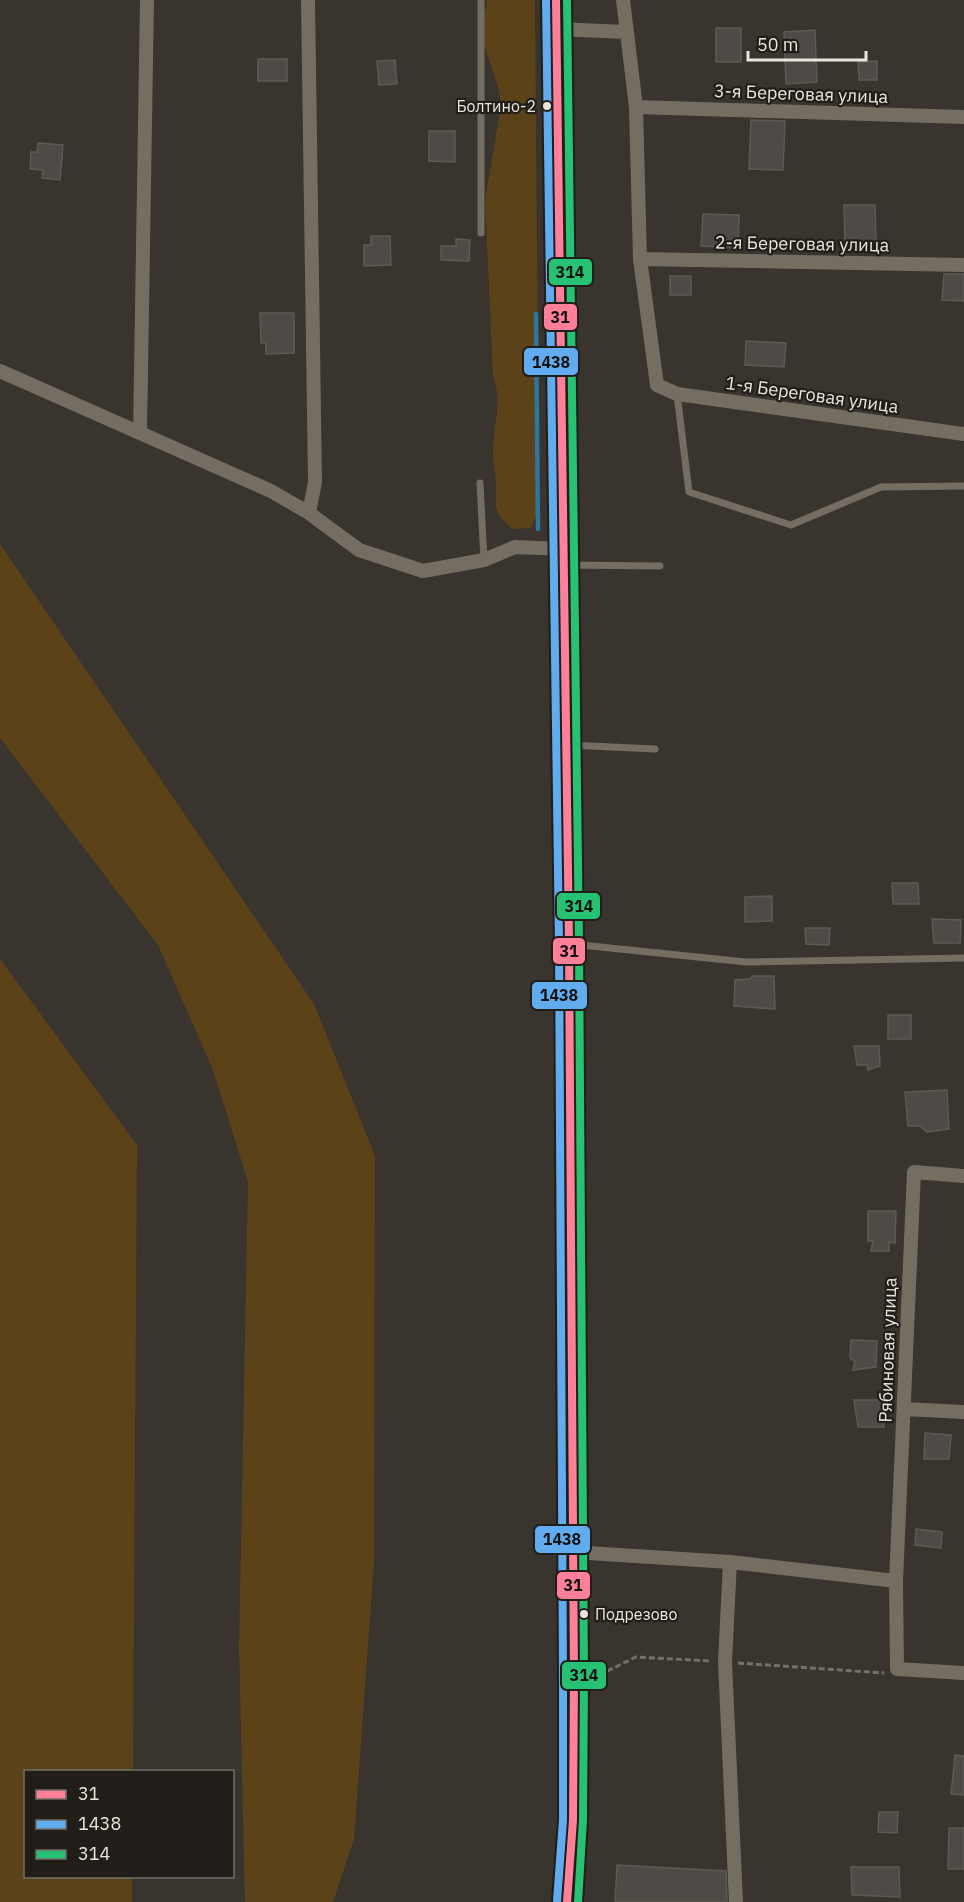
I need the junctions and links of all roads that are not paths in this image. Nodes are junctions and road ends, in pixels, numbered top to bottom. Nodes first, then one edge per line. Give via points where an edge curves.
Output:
1 (147, 0) edge
2 (308, 0) edge
3 (481, 0) edge
4 (556, 0) edge
5 (623, 0) edge
6 (556, 29) junction
7 (625, 32) junction
8 (636, 107) junction
9 (964, 117) edge
10 (481, 233) dead end
11 (640, 259) junction
12 (964, 266) edge
13 (0, 371) edge
14 (678, 394) junction
15 (140, 433) junction
16 (964, 435) edge
17 (480, 483) dead end
18 (964, 486) edge
19 (309, 513) junction
20 (562, 557) junction
21 (484, 560) junction
22 (660, 566) dead end
23 (565, 744) junction
24 (655, 749) dead end
25 (569, 944) junction
26 (964, 958) edge
27 (964, 1176) edge
28 (904, 1409) junction
29 (964, 1412) edge
30 (572, 1552) junction
31 (730, 1562) junction
32 (896, 1581) junction
33 (964, 1673) edge
34 (567, 1902) edge
35 (736, 1902) edge

1 - 15 street
2 - 19 street via 315,482
3 - 10 lane
4 - 6 main road
5 - 7 street
6 - 7 street
6 - 20 main road
7 - 8 street
8 - 9 street, 3-я Береговая улица
8 - 11 street
11 - 12 street, 2-я Береговая улица
11 - 14 street, 1-я Береговая улица via 657,385
13 - 15 street
14 - 16 street, 1-я Береговая улица
14 - 18 lane via 689,492 790,525 881,487
15 - 19 street via 271,491
17 - 21 lane
19 - 21 street via 359,550 423,571
20 - 21 street via 515,547
20 - 22 lane
20 - 23 main road
23 - 24 lane
23 - 25 main road
25 - 26 lane via 746,962
25 - 30 main road
27 - 28 street, Рябиновая улица via 914,1172
28 - 29 street
28 - 32 street, Рябиновая улица
30 - 31 street
30 - 34 main road via 573,1820
31 - 32 street
31 - 35 street via 725,1662
32 - 33 street, Рябиновая улица via 897,1669

